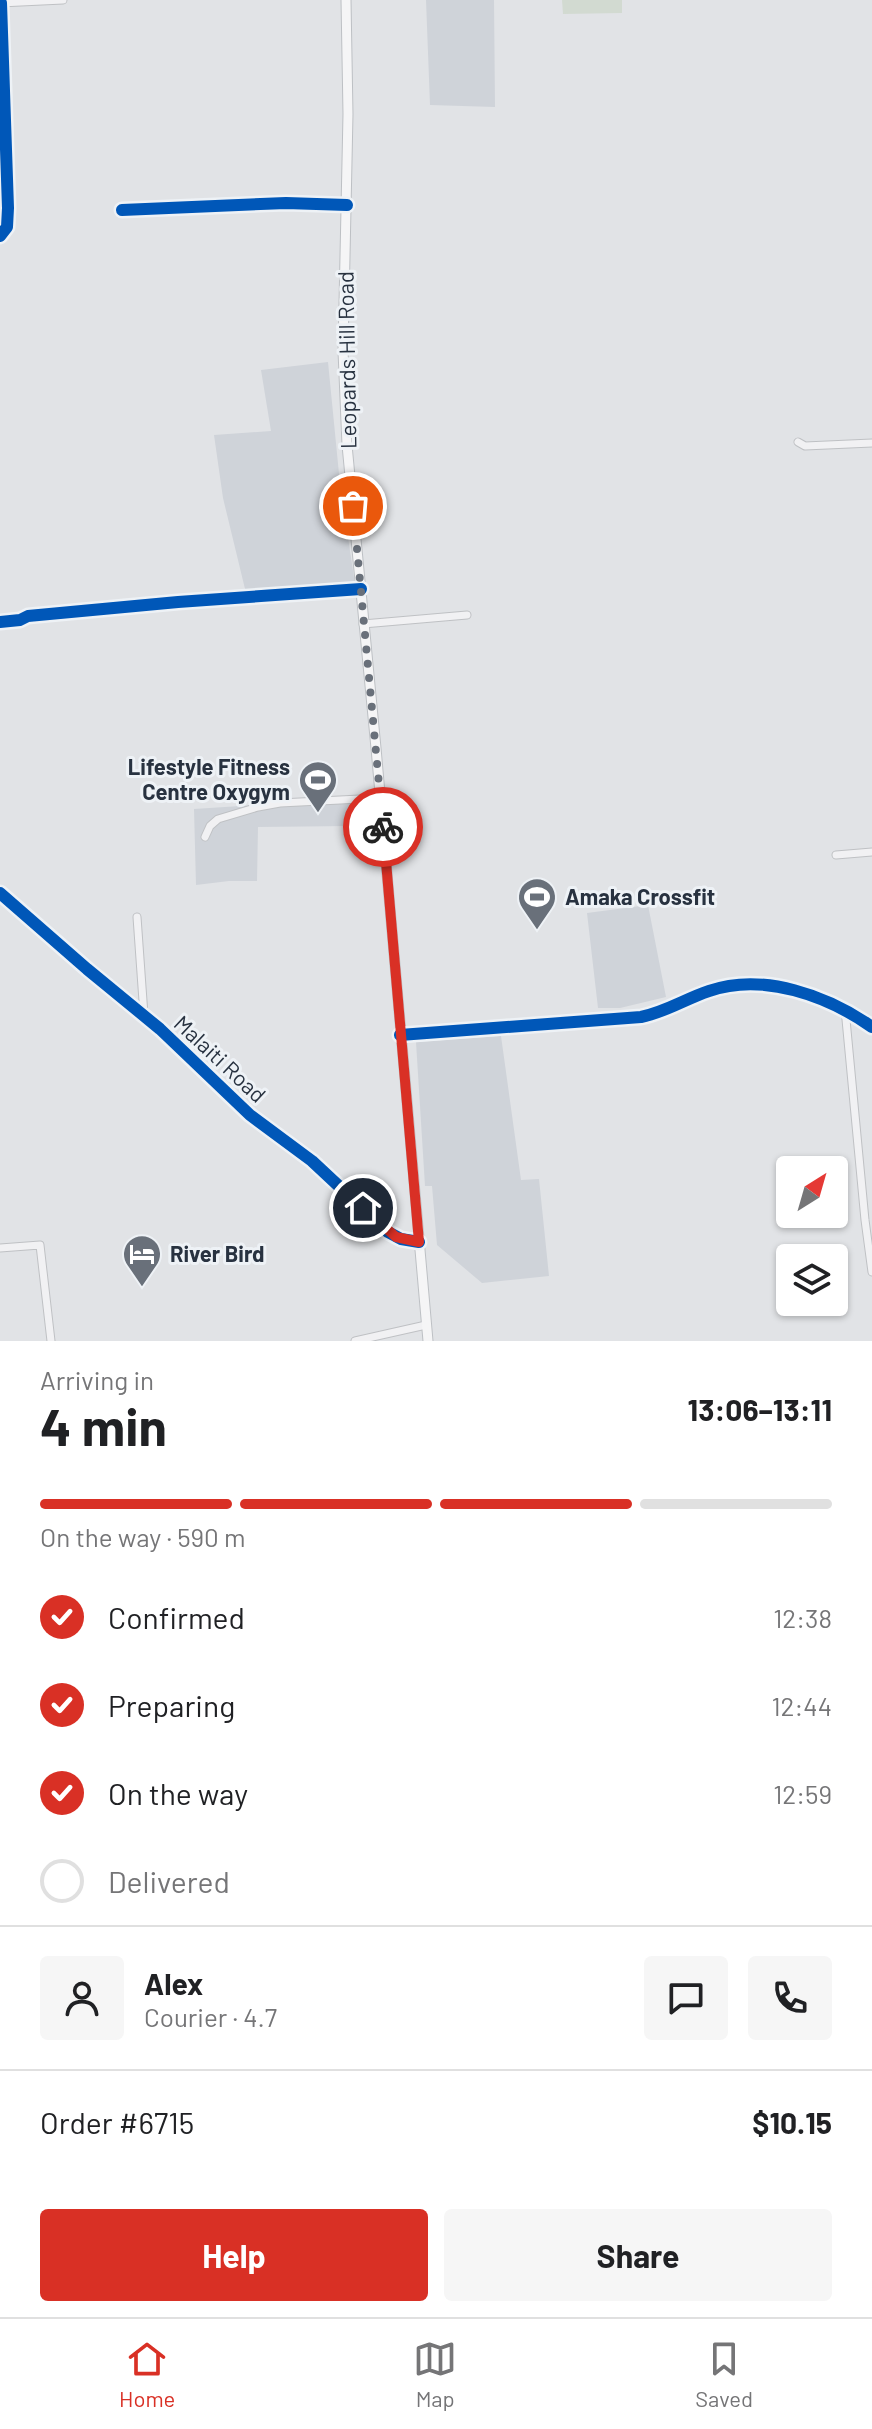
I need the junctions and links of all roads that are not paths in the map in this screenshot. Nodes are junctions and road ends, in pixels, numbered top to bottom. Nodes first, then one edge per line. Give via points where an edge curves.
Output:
1 (63, 0) edge
2 (346, 0) edge
3 (1, 3) edge
4 (347, 205) junction
5 (122, 210) dead end
6 (0, 236) edge
7 (798, 442) dead end
8 (872, 443) edge
9 (361, 589) junction
10 (467, 615) dead end
11 (0, 622) edge
12 (363, 624) junction
13 (380, 798) junction
14 (205, 837) dead end
15 (872, 852) edge
16 (836, 855) dead end
17 (0, 893) edge
18 (137, 917) dead end
19 (845, 1009) junction
20 (144, 1015) junction
21 (872, 1027) edge
22 (400, 1035) junction
23 (419, 1242) junction
24 (0, 1248) edge
25 (872, 1263) edge
26 (872, 1272) edge
27 (426, 1325) junction
28 (51, 1341) edge
29 (355, 1341) edge
30 (428, 1341) edge

1 - 3 street
2 - 4 main road, Leopards Hill Road
3 - 6 street via 8,208 7,227
4 - 5 street
4 - 9 main road, Leopards Hill Road via 343,380
7 - 8 street
9 - 11 street via 162,603
9 - 12 main road, Leopards Hill Road
10 - 12 street
12 - 13 main road, Leopards Hill Road
13 - 14 street via 258,807 218,819
13 - 22 main road, Leopards Hill Road
15 - 16 street
17 - 20 street, Malaiti Road
18 - 20 street
19 - 21 street
19 - 22 street via 780,988 734,984 641,1017
19 - 25 street
20 - 23 street, Malaiti Road via 238,1105 304,1154 388,1232
22 - 23 main road, Leopards Hill Road
23 - 27 main road, Leopards Hill Road
24 - 28 street via 40,1245
25 - 26 street
27 - 29 street
27 - 30 main road, Leopards Hill Road

